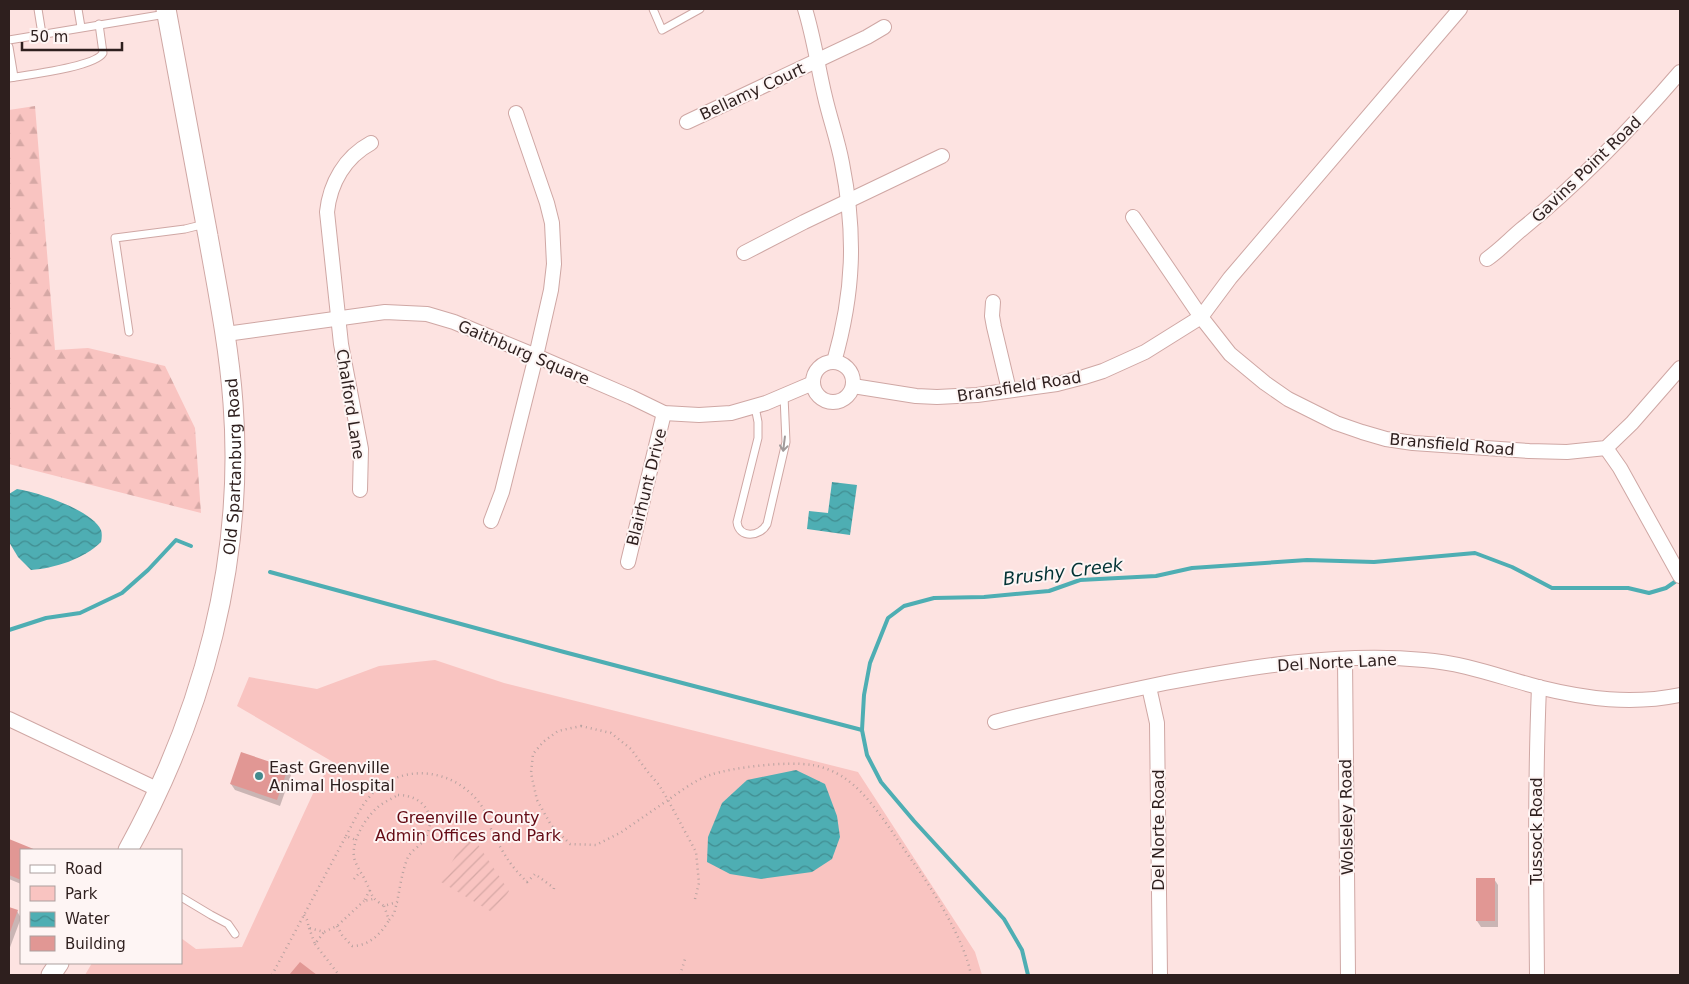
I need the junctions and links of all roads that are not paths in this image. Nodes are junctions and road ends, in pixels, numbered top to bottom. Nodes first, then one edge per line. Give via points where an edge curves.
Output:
1 (38, 9) edge
2 (78, 9) edge
3 (653, 9) edge
4 (700, 9) edge
5 (805, 9) edge
6 (1460, 9) edge
7 (167, 11) edge
8 (99, 24) junction
9 (884, 27) dead end
10 (80, 28) junction
11 (42, 34) junction
12 (9, 40) edge
13 (9, 47) edge
14 (818, 60) junction
15 (1680, 72) edge
16 (11, 78) edge
17 (516, 113) dead end
18 (687, 122) dead end
19 (372, 143) dead end
20 (942, 156) dead end
21 (847, 200) junction
22 (1133, 217) dead end
23 (206, 224) junction
24 (744, 253) dead end
25 (1487, 259) dead end
26 (993, 302) dead end
27 (338, 317) junction
28 (1201, 317) junction
29 (129, 332) dead end
30 (226, 334) junction
31 (536, 356) junction
32 (834, 362) junction
33 (1680, 368) edge
34 (813, 383) junction
35 (853, 386) junction
36 (1009, 390) junction
37 (784, 396) junction
38 (755, 407) junction
39 (664, 413) junction
40 (1606, 448) junction
41 (360, 490) dead end
42 (491, 521) dead end
43 (628, 562) dead end
44 (1680, 576) edge
45 (1345, 659) junction
46 (1149, 687) junction
47 (1539, 687) junction
48 (1680, 695) edge
49 (9, 718) edge
50 (995, 722) dead end
51 (159, 790) junction
52 (129, 849) edge
53 (182, 898) edge
54 (235, 934) dead end
55 (58, 964) edge
56 (51, 975) edge
57 (1160, 975) edge
58 (1348, 975) edge
59 (1537, 975) edge

1 - 11 lane
2 - 10 lane
3 - 4 lane via 662,30
5 - 14 street
6 - 28 street, Bransfield Road via 1230,278
7 - 8 lane
7 - 23 main road, Old Spartanburg Road
8 - 10 lane
8 - 16 lane via 104,53 96,60
9 - 14 street, Bellamy Court
10 - 11 lane
11 - 12 lane
13 - 16 lane
14 - 18 street, Bellamy Court
14 - 21 street via 842,163
15 - 25 street, Gavins Point Road via 1598,162
17 - 31 street via 547,203 554,242 551,290
19 - 27 street, Chalford Lane via 352,156 342,168 328,200
20 - 21 street
21 - 24 street
21 - 32 street via 852,262 845,318
22 - 28 street
23 - 29 lane via 115,238
23 - 30 main road, Old Spartanburg Road
26 - 36 street via 994,327
27 - 30 street, Gaithburg Square
27 - 31 street, Gaithburg Square via 385,312 427,314
27 - 41 street, Chalford Lane via 361,449
28 - 36 street, Bransfield Road via 1145,352 1103,371 1057,384
28 - 40 street, Bransfield Road via 1230,354 1264,383 1310,411 1362,432 1413,443 1529,451 1568,452
30 - 51 main road, Old Spartanburg Road via 235,442 228,558 219,612 204,670 189,718
31 - 39 street, Gaithburg Square
31 - 42 street via 502,492
32 - 34 street via 817,370
32 - 35 street via 849,370
33 - 40 street
34 - 35 street via 818,395 829,402 841,401
34 - 37 street, Gaithburg Square
35 - 36 street, Bransfield Road via 937,397
37 - 38 street, Gaithburg Square
37 -> 38 lane via 786,442 767,524 758,534 750,534 742,533 737,522 758,438
38 - 39 street, Gaithburg Square via 715,415
39 - 43 street, Blairhunt Drive
40 - 44 street
45 - 46 street, Del Norte Lane via 1288,662
45 - 47 street, Del Norte Lane via 1441,661
45 - 58 street, Wolseley Road
46 - 50 street, Del Norte Lane
46 - 57 street, Del Norte Road via 1157,723
47 - 48 street, Del Norte Lane via 1610,700 1642,701
47 - 59 street, Tussock Road via 1535,788
49 - 51 street
51 - 52 main road, Old Spartanburg Road
53 - 54 lane via 228,924
55 - 56 main road

